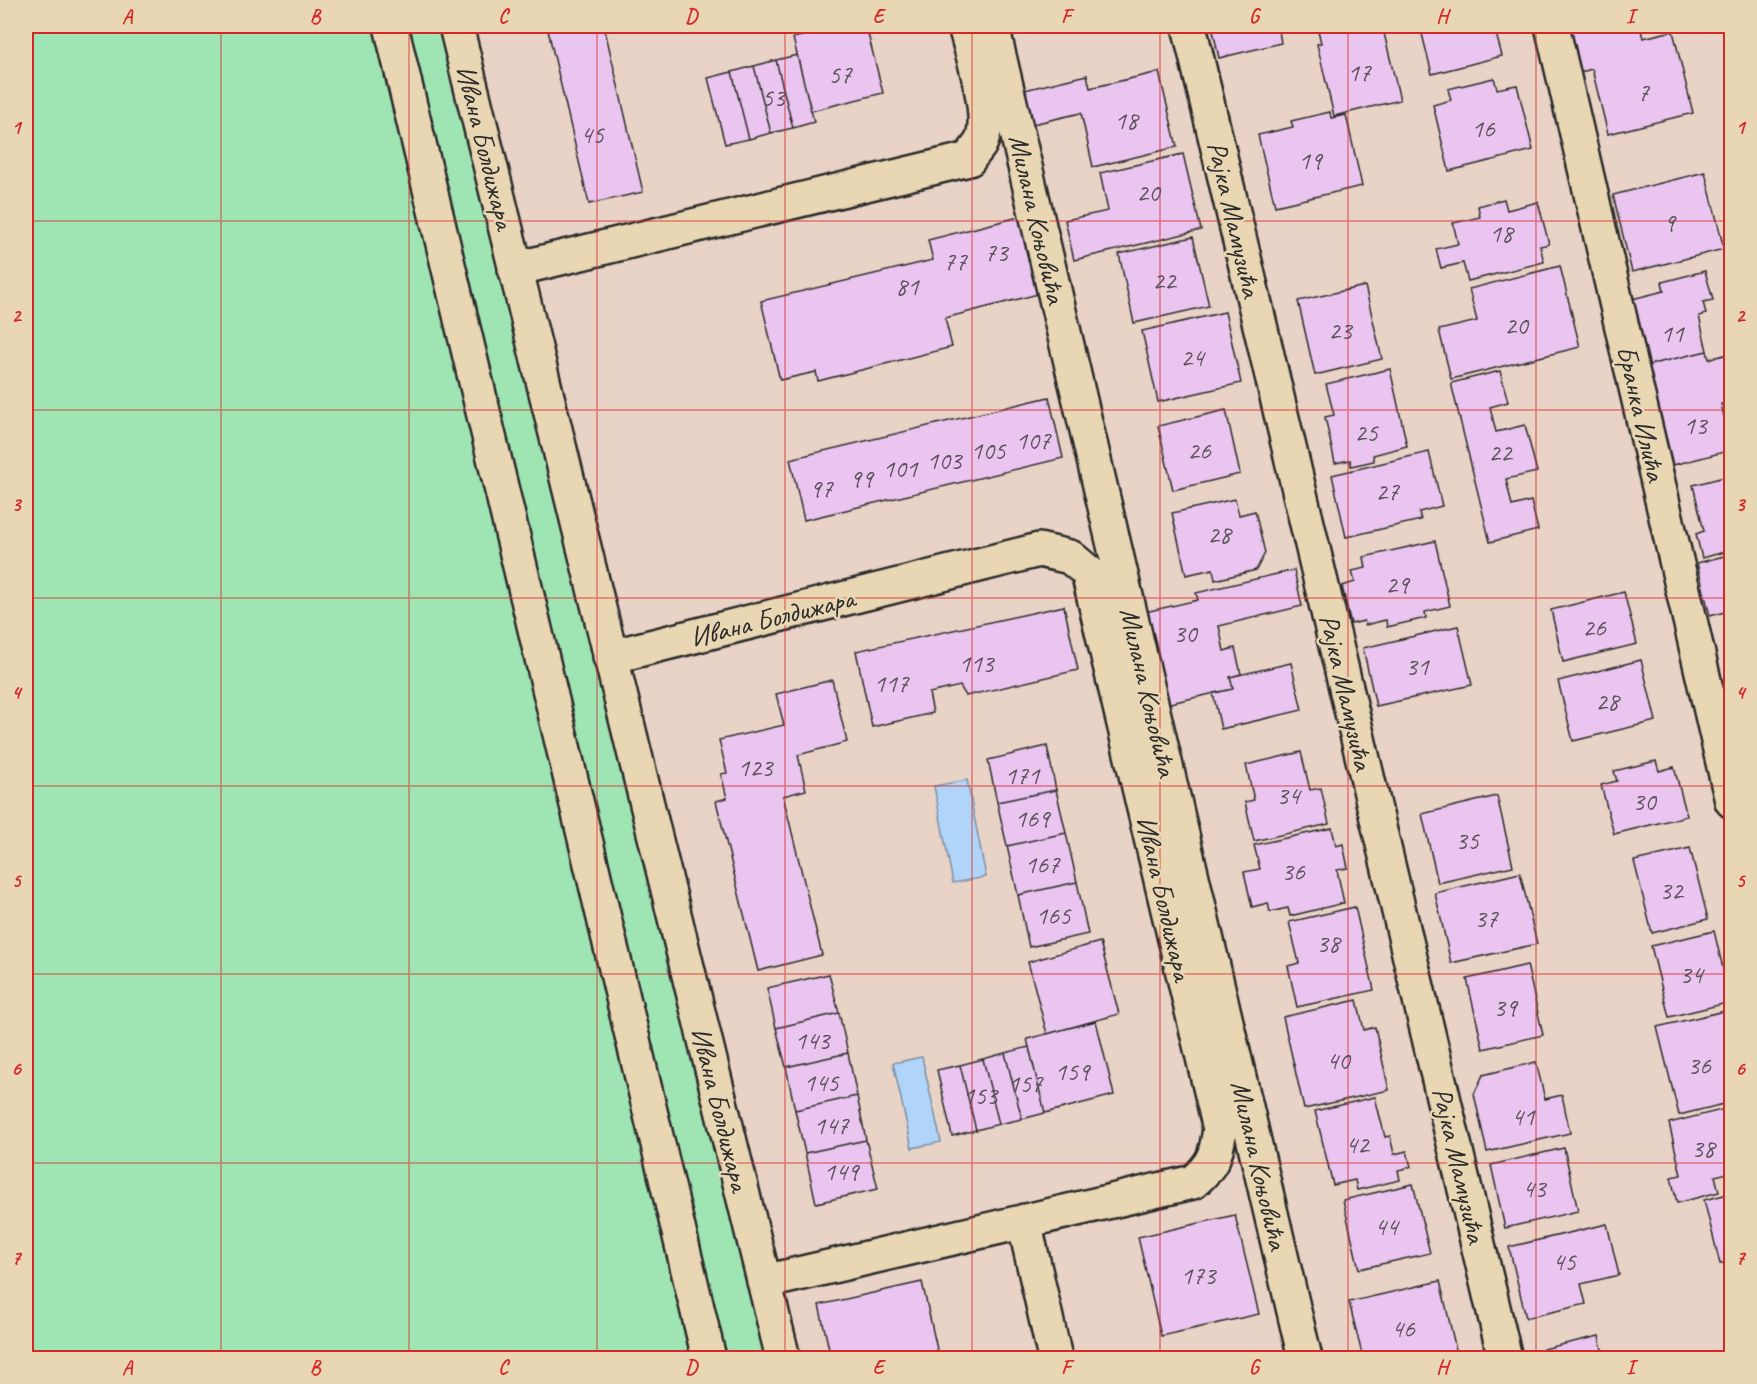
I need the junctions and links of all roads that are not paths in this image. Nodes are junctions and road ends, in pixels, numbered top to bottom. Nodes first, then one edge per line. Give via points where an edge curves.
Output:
1 (391, 26) edge
2 (456, 26) edge
3 (965, 26) edge
4 (992, 26) edge
5 (1189, 26) edge
6 (1552, 26) edge
7 (516, 268) junction
8 (610, 657) junction
9 (1731, 801) edge
10 (1024, 1221) junction
11 (764, 1282) junction
12 (709, 1359) edge
13 (783, 1359) edge
14 (1055, 1359) edge
15 (1305, 1359) edge
16 (1506, 1359) edge

1 - 12 street
2 - 7 street, Ивана Болдижара
3 - 7 street, Ивана Болдижара via 985,120 981,143 969,159
4 - 15 street, Милана Коњовића
5 - 16 street, Рајка Мамузића
6 - 9 street, Бранка Илића
7 - 8 street, Ивана Болдижара
8 - 10 street, Ивана Болдижара via 1039,550 1070,557 1088,572 1220,1129 1208,1169 1193,1182
8 - 11 street, Ивана Болдижара
10 - 11 street, Ивана Болдижара
10 - 14 street
11 - 13 street, Ивана Болдижара

